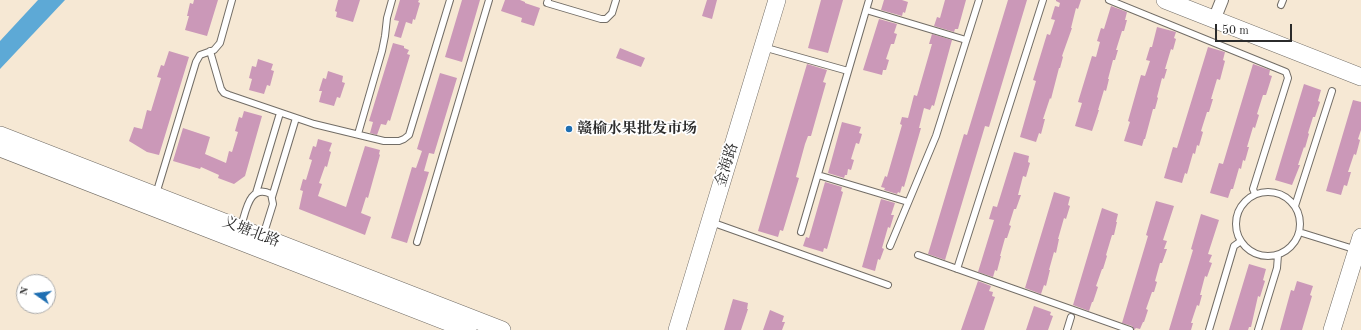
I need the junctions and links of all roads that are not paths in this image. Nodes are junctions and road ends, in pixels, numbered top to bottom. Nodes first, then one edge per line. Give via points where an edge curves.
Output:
1 (232, 0) edge
2 (392, 0) edge
3 (450, 0) edge
4 (489, 0) edge
5 (548, 0) edge
6 (616, 0) edge
7 (765, 0) edge
8 (777, 0) edge
9 (869, 0) edge
10 (979, 0) edge
11 (1043, 0) edge
12 (1109, 0) edge
13 (1165, 0) edge
14 (1222, 0) edge
15 (866, 10) junction
16 (1214, 20) junction
17 (966, 40) junction
18 (763, 47) junction
19 (210, 51) junction
20 (848, 71) junction
21 (1361, 76) edge
22 (1332, 91) dead end
23 (280, 113) junction
24 (296, 118) junction
25 (358, 134) junction
26 (0, 135) edge
27 (0, 148) edge
28 (818, 175) junction
29 (256, 193) junction
30 (1255, 194) junction
31 (156, 195) junction
32 (272, 197) junction
33 (908, 202) junction
34 (1295, 206) junction
35 (710, 222) junction
36 (240, 228) junction
37 (801, 232) dead end
38 (1299, 232) junction
39 (263, 237) junction
40 (1241, 240) junction
41 (417, 242) dead end
42 (1359, 244) edge
43 (890, 246) dead end
44 (918, 255) dead end
45 (1278, 255) junction
46 (957, 269) junction
47 (888, 285) dead end
48 (1071, 317) dead end
49 (468, 330) edge
50 (502, 330) edge
51 (665, 330) edge
52 (677, 330) edge
53 (1067, 330) edge
54 (1130, 330) edge
55 (1209, 330) edge
56 (1258, 330) edge
57 (1332, 330) edge

1 - 19 lane via 220,43
2 - 25 lane via 382,51
3 - 25 lane via 409,135 404,139 384,141
4 - 41 lane
5 - 6 lane via 548,3 601,19 610,16
7 - 51 main road, 金海路
8 - 18 main road, 金海路
9 - 15 lane
10 - 17 lane
11 - 46 lane
12 - 30 lane via 1286,72 1288,78 1253,189
13 - 16 main road
14 - 16 street
15 - 17 lane
15 - 20 lane
16 - 21 main road
17 - 33 lane via 936,136
18 - 20 lane
18 - 35 main road, 金海路
19 - 23 lane via 224,93
19 - 31 lane via 200,55 196,62
20 - 28 lane
22 - 34 lane
23 - 24 lane
23 - 29 lane
24 - 25 lane
24 - 32 lane
26 - 31 main road, 义塘北路
27 - 49 main road, 义塘北路
28 - 33 lane
28 - 37 lane
29 - 32 lane via 266,192
29 - 36 lane via 250,199
30 - 34 lane via 1277,193
30 - 40 lane via 1244,203 1237,216 1237,231
31 - 36 main road, 义塘北路
32 - 39 lane via 273,204
33 - 43 lane
34 - 38 lane via 1300,220
35 - 47 lane
35 - 52 main road, 金海路
36 - 39 main road, 义塘北路
38 - 42 lane
38 - 45 lane via 1291,247
39 - 50 main road, 义塘北路
40 - 45 lane via 1248,249 1258,254
40 - 55 lane via 1234,246
42 - 57 main road
44 - 46 lane
45 - 56 lane via 1277,268
46 - 54 lane
48 - 53 lane

